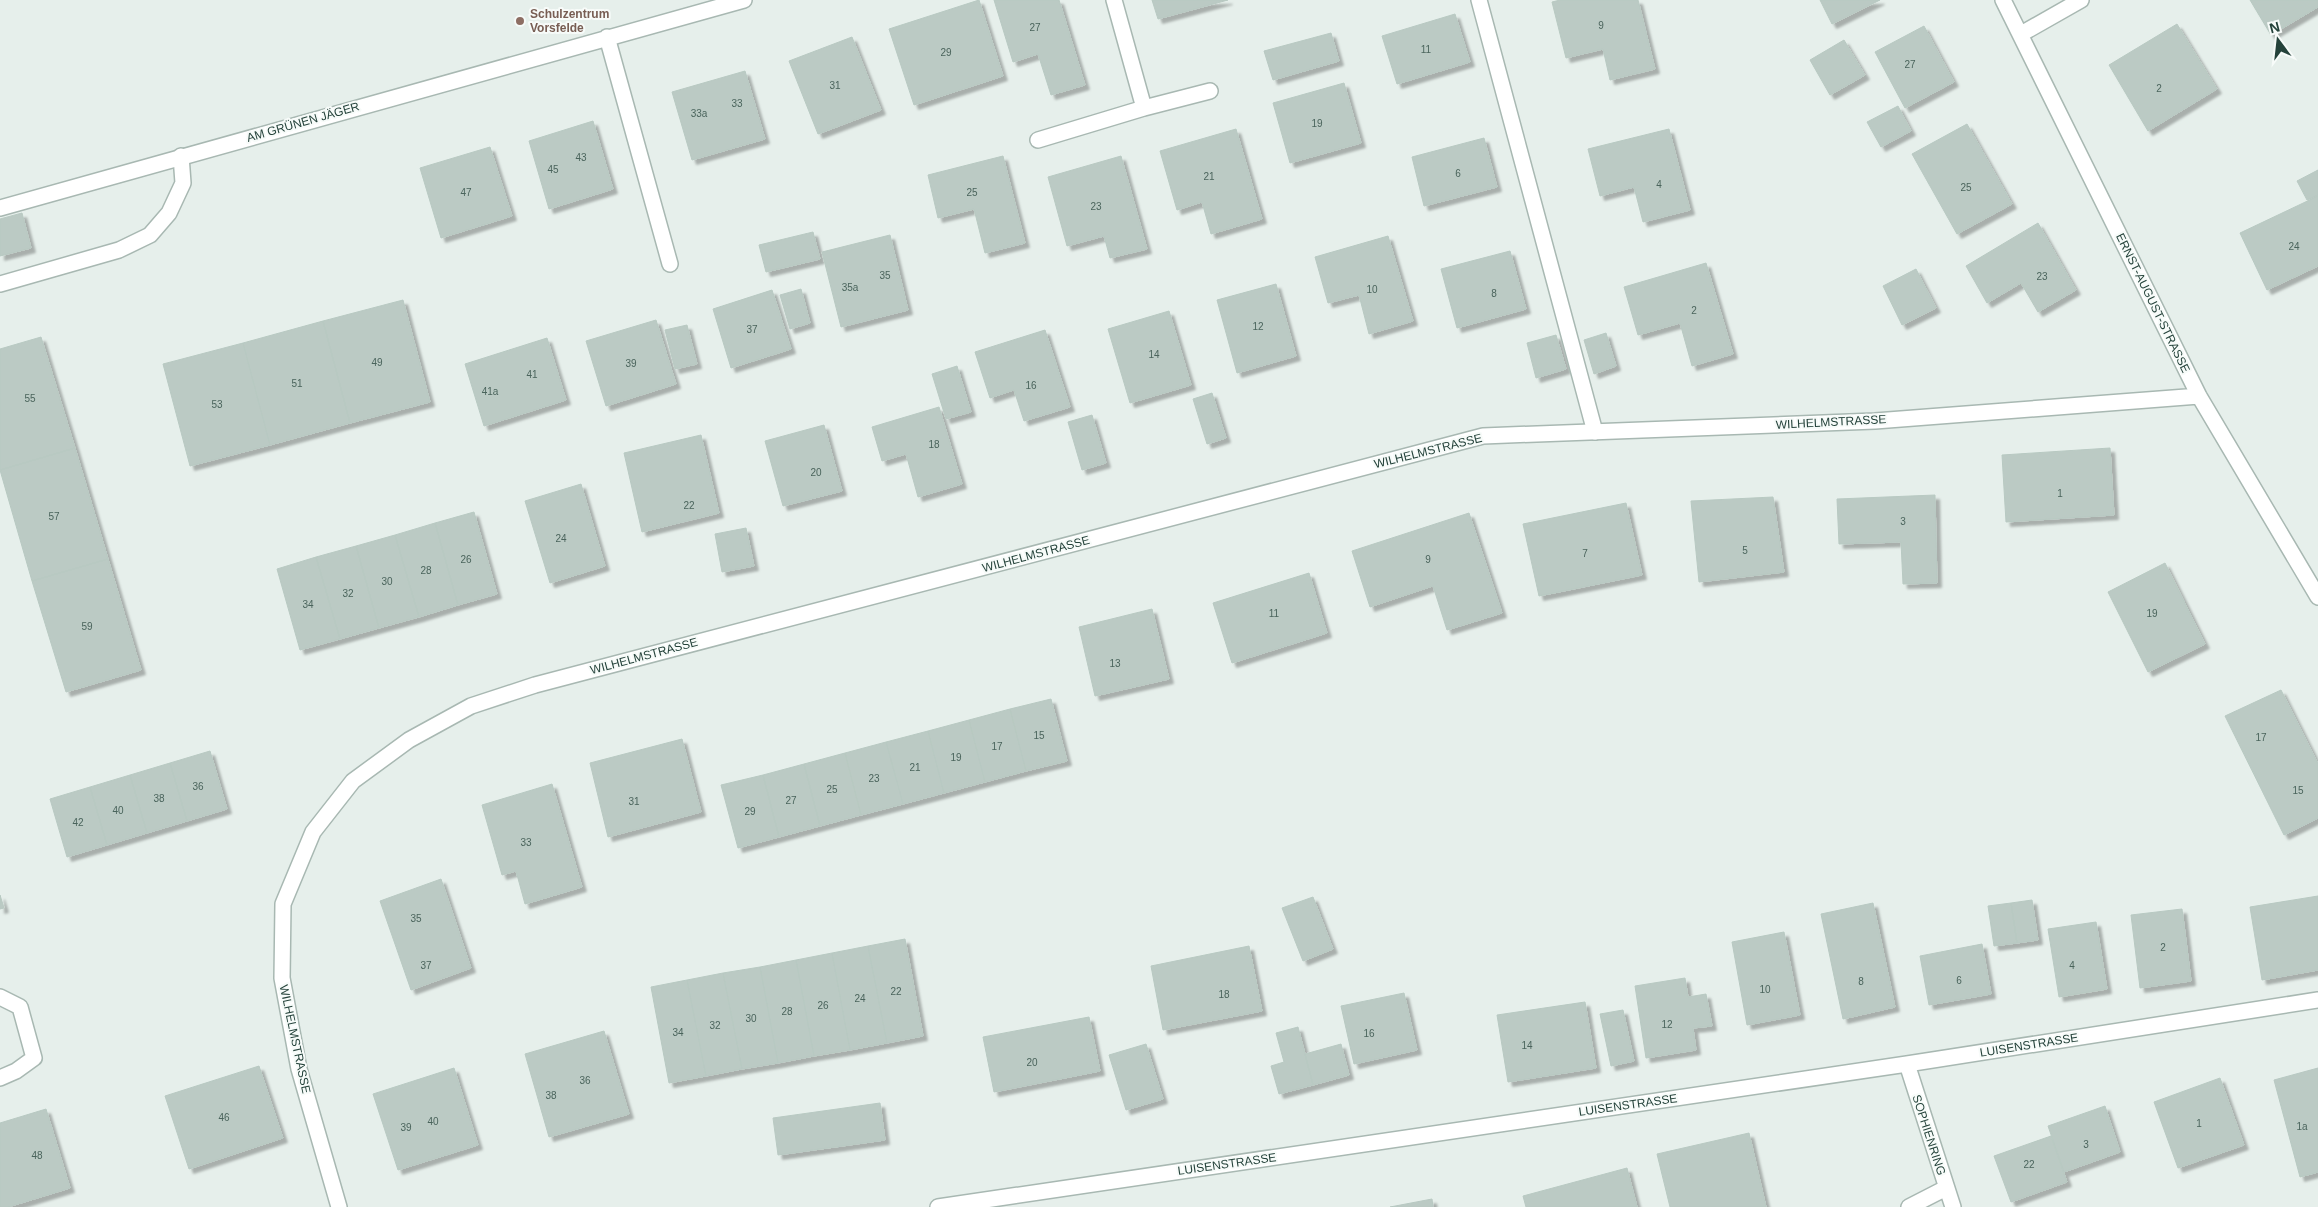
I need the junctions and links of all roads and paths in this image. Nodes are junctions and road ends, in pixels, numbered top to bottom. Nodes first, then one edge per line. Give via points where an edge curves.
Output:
1 (744, 0) edge
2 (1114, 0) edge
3 (1479, 0) edge
4 (2003, 0) edge
5 (2081, 0) edge
6 (2021, 34) junction
7 (607, 37) junction
8 (1210, 91) dead end
9 (1144, 108) junction
10 (1038, 140) dead end
11 (181, 156) junction
12 (0, 208) edge
13 (670, 264) dead end
14 (0, 284) edge
15 (2199, 396) junction
16 (1595, 432) junction
17 (2318, 597) edge
18 (0, 997) edge
19 (2318, 1000) edge
20 (1907, 1064) junction
21 (0, 1078) edge
22 (1946, 1188) junction
23 (970, 1204) edge
24 (339, 1207) edge
25 (938, 1207) edge
26 (1909, 1207) edge
27 (1953, 1207) edge

1 - 7 street, AM GRÜNEN JÄGER
2 - 9 street
3 - 16 street
4 - 6 street, ERNST-AUGUST-STRASSE
5 - 6 street
6 - 15 street, ERNST-AUGUST-STRASSE
7 - 11 street, AM GRÜNEN JÄGER
7 - 13 street
8 - 9 street
9 - 10 street
11 - 12 street, AM GRÜNEN JÄGER
11 - 14 street via 183,183 170,213 150,235 119,250
15 - 16 street, WILHELMSTRASSE via 1875,421
15 - 17 street, ERNST-AUGUST-STRASSE
16 - 24 street, WILHELMSTRASSE via 1483,436 535,685 471,706 408,740 353,781 313,832 283,904 282,978 299,1069
18 - 21 street via 20,1007 34,1058
19 - 20 street, LUISENSTRASSE
20 - 22 street, SOPHIENRING
20 - 23 street, LUISENSTRASSE
22 - 26 street
22 - 27 street, SOPHIENRING
23 - 25 street, LUISENSTRASSE

